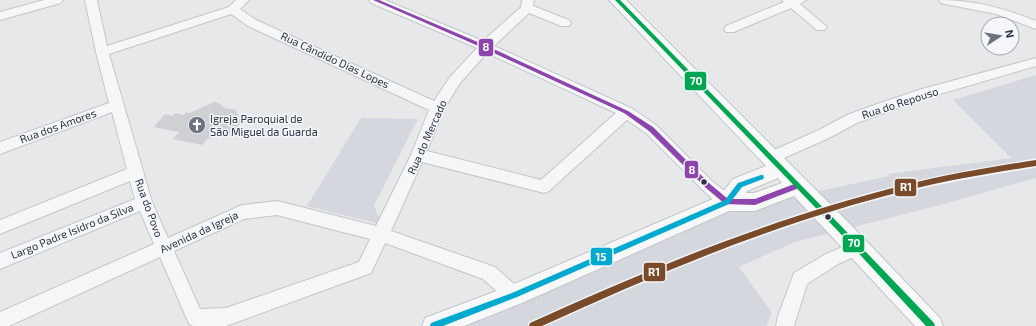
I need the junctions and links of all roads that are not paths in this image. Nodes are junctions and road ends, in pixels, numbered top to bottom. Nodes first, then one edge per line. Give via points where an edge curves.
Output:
1 (57, 0) edge
2 (91, 0) edge
3 (243, 0) edge
4 (375, 0) edge
5 (617, 0) edge
6 (945, 0) edge
7 (793, 1) edge
8 (528, 4) edge
9 (234, 10) junction
10 (0, 16) edge
11 (565, 23) dead end
12 (1036, 25) edge
13 (821, 27) dead end
14 (730, 29) dead end
15 (485, 47) junction
16 (102, 52) junction
17 (1036, 62) edge
18 (117, 104) junction
19 (437, 108) junction
20 (626, 112) junction
21 (0, 148) edge
22 (418, 156) junction
23 (775, 163) junction
24 (136, 172) junction
25 (805, 193) junction
26 (144, 202) junction
27 (727, 202) junction
28 (0, 228) edge
29 (382, 236) junction
30 (858, 247) junction
31 (164, 248) junction
32 (0, 261) edge
33 (514, 295) junction
34 (0, 321) edge
35 (788, 325) edge
36 (434, 326) edge
37 (931, 326) edge

1 - 10 street
2 - 16 street, Rua do Povo
3 - 9 street
4 - 15 street
5 - 23 main road
6 - 12 street via 999,11
7 - 13 street
7 - 14 street
8 - 11 street
8 - 15 street, Rua do Mercado
9 - 16 street
9 - 19 street, Rua Cândido Dias Lopes via 252,22
15 - 19 street, Rua do Mercado via 455,80
15 - 20 street
16 - 18 street, Rua do Povo
17 - 23 street, Rua do Repouso via 922,94 852,119
18 - 21 street, Rua dos Amores
18 - 24 street, Rua do Povo
19 - 22 street, Rua do Mercado
20 - 22 street via 544,187
20 - 27 street via 651,129
22 - 29 street, Rua do Mercado
23 - 25 main road
23 - 27 main road via 740,185
24 - 26 street, Rua do Povo
24 - 28 street
25 - 27 main road via 755,202
25 - 30 main road
26 - 31 street, Rua do Povo
26 - 32 street, Largo Padre Isidro da Silva
27 - 33 main road
29 - 31 street, Avenida da Igreja via 277,208 242,212
29 - 31 street, Rua do Povo via 366,268 226,317 195,318
29 - 33 street, Avenida da Igreja via 489,273
30 - 35 street via 832,259 800,279
30 - 37 main road
31 - 34 street, Avenida da Igreja
33 - 36 main road

